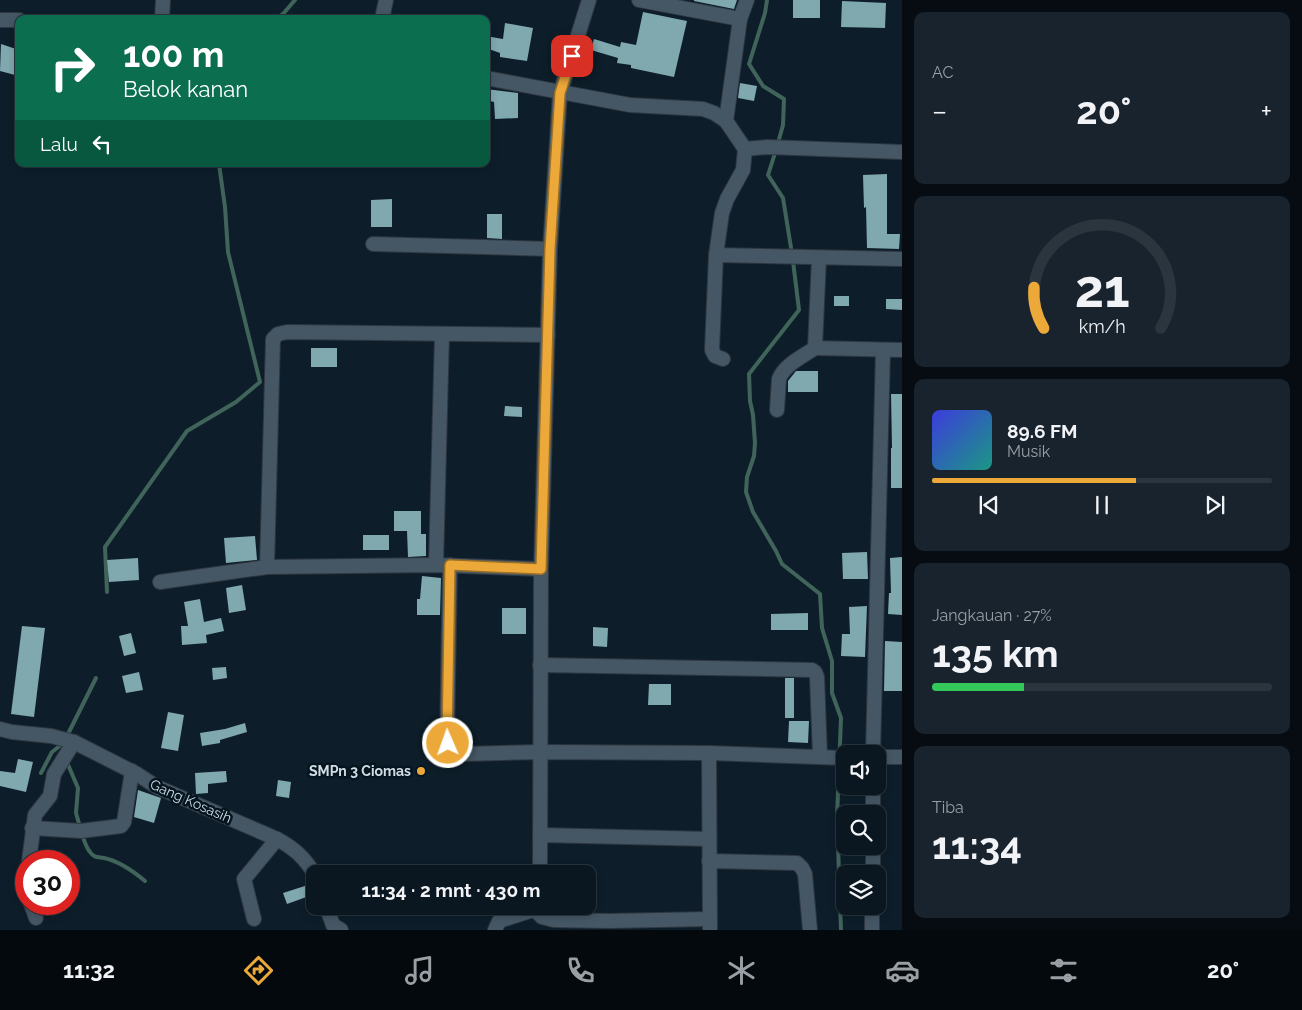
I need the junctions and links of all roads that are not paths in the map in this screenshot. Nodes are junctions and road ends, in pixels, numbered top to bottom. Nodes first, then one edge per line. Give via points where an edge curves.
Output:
1 (162, 0) edge
2 (386, 0) edge
3 (589, 0) edge
4 (639, 0) edge
5 (747, 0) edge
6 (162, 15) edge
7 (383, 15) edge
8 (740, 19) junction
9 (0, 20) edge
10 (15, 20) edge
11 (490, 79) edge
12 (560, 93) junction
13 (726, 121) junction
14 (745, 149) junction
15 (902, 152) edge
16 (373, 244) dead end
17 (550, 249) junction
18 (716, 255) junction
19 (818, 258) junction
20 (902, 259) edge
21 (442, 334) junction
22 (548, 335) junction
23 (815, 348) junction
24 (883, 350) junction
25 (902, 350) edge
26 (724, 359) dead end
27 (777, 410) dead end
28 (443, 565) junction
29 (266, 567) junction
30 (541, 569) junction
31 (160, 582) dead end
32 (540, 665) junction
33 (0, 728) edge
34 (73, 744) junction
35 (873, 745) edge
36 (540, 752) junction
37 (709, 753) junction
38 (832, 757) edge
39 (886, 757) edge
40 (902, 757) edge
41 (132, 771) junction
42 (32, 828) junction
43 (540, 835) junction
44 (277, 839) junction
45 (709, 839) junction
46 (31, 850) edge
47 (709, 861) junction
48 (308, 865) edge
49 (540, 865) edge
50 (35, 915) edge
51 (330, 915) edge
52 (516, 915) edge
53 (540, 915) edge
54 (872, 915) edge
55 (36, 918) dead end
56 (254, 919) dead end
57 (709, 924) edge
58 (341, 930) edge
59 (495, 930) edge
60 (810, 930) edge
61 (872, 930) edge

1 - 6 street
2 - 7 street
3 - 12 street
4 - 8 street
5 - 8 street
8 - 13 street
9 - 10 street
11 - 12 street
12 - 13 street via 630,105 703,109
12 - 17 street
13 - 14 street
14 - 15 street via 767,146
14 - 18 street via 743,170 722,213
16 - 17 street
17 - 22 street
18 - 19 street
18 - 26 street via 712,350 715,356
19 - 20 street
19 - 23 street
21 - 22 street
21 - 28 street
21 - 29 street via 287,332 274,337
22 - 30 street
23 - 24 street
23 - 27 street via 780,374
24 - 25 street
24 - 35 street
28 - 29 street
28 - 30 street
28 - 36 street via 448,743 453,750 464,754
29 - 31 street
30 - 32 street
32 - 36 street
32 - 38 street via 812,670 817,676
33 - 34 street, Gang Kosasih
34 - 41 street, Gang Kosasih
34 - 42 street via 54,774 50,796 35,815
36 - 37 street
36 - 43 street
37 - 38 street
37 - 45 street
39 - 40 street
41 - 42 street via 121,826 81,831
41 - 44 street, Gang Kosasih via 165,791
42 - 46 street
43 - 45 street
43 - 49 street
44 - 48 street, Gang Kosasih via 300,854
44 - 56 street via 245,875
45 - 47 street
47 - 57 street
47 - 60 street via 800,865 805,874
50 - 55 street
51 - 58 street
52 - 59 street via 499,921
53 - 57 street via 554,920
54 - 61 street

